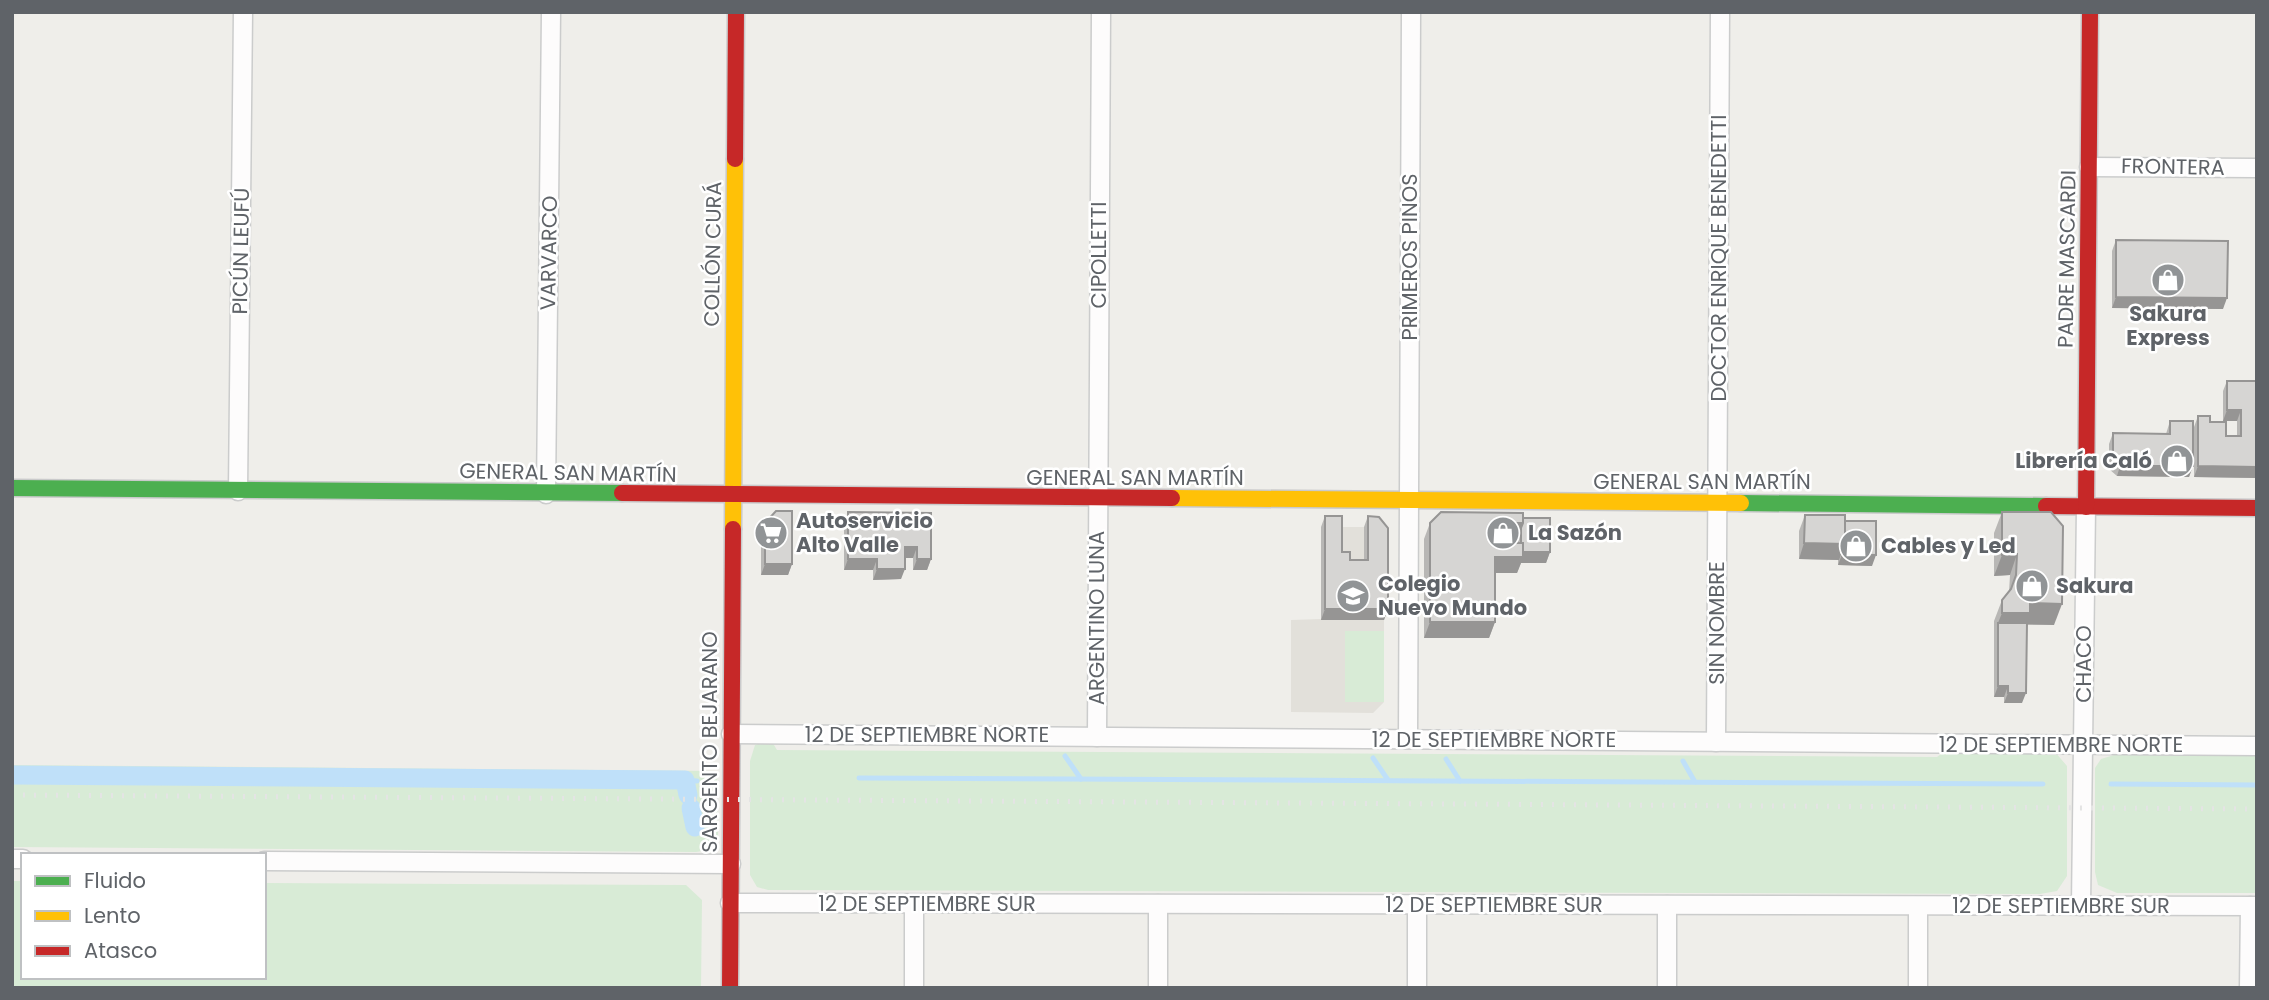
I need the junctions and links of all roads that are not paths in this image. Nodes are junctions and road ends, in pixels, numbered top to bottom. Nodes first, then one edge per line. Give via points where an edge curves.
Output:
1 (243, 12) edge
2 (551, 12) edge
3 (736, 12) edge
4 (1101, 12) edge
5 (1411, 12) edge
6 (1720, 12) edge
7 (2090, 12) edge
8 (2089, 167) junction
9 (2257, 168) edge
10 (12, 488) edge
11 (238, 491) junction
12 (546, 494) junction
13 (732, 496) junction
14 (1098, 499) junction
15 (1409, 501) junction
16 (1717, 503) junction
17 (2085, 506) junction
18 (2257, 508) edge
19 (731, 734) junction
20 (1097, 737) junction
21 (1408, 739) junction
22 (1716, 742) junction
23 (2084, 745) junction
24 (2257, 746) edge
25 (266, 860) edge
26 (731, 864) junction
27 (730, 903) junction
28 (914, 904) junction
29 (1158, 904) junction
30 (1417, 905) junction
31 (1667, 905) junction
32 (1918, 905) junction
33 (2081, 906) junction
34 (2253, 906) edge
35 (730, 988) edge
36 (914, 988) edge
37 (1158, 988) edge
38 (1417, 988) edge
39 (1667, 988) edge
40 (1918, 988) edge
41 (2249, 988) edge

1 - 11 street, PICÚN LEUFÚ
2 - 12 street, VARVARCO
3 - 13 main road, COLLÓN CURÁ
4 - 14 street, CIPOLLETTI
5 - 15 street, PRIMEROS PINOS
6 - 16 street, DOCTOR ENRIQUE BENEDETTI
7 - 8 main road, PADRE MASCARDI
8 - 9 street, FRONTERA
8 - 17 main road, PADRE MASCARDI
10 - 11 main road, GENERAL SAN MARTÍN
11 - 12 main road, GENERAL SAN MARTÍN
12 - 13 main road, GENERAL SAN MARTÍN
13 - 14 main road, GENERAL SAN MARTÍN
13 - 19 main road, SARGENTO BEJARANO
14 - 15 main road, GENERAL SAN MARTÍN
14 - 20 street, ARGENTINO LUNA
15 - 16 main road, GENERAL SAN MARTÍN
15 - 21 street, PRIMEROS PINOS
16 - 17 main road, GENERAL SAN MARTÍN
16 - 22 street, SIN NOMBRE
17 - 18 main road, GENERAL SAN MARTÍN
17 - 23 street, CHACO
19 - 20 street, 12 DE SEPTIEMBRE NORTE
19 - 26 main road, SARGENTO BEJARANO
20 - 21 street, 12 DE SEPTIEMBRE NORTE
21 - 22 street, 12 DE SEPTIEMBRE NORTE
22 - 23 street, 12 DE SEPTIEMBRE NORTE
23 - 24 street, 12 DE SEPTIEMBRE NORTE
23 - 33 street, CHACO
25 - 26 street
26 - 27 main road, SARGENTO BEJARANO
27 - 28 street, 12 DE SEPTIEMBRE SUR
27 - 35 main road, SARGENTO BEJARANO
28 - 29 street, 12 DE SEPTIEMBRE SUR
28 - 36 street
29 - 30 street, 12 DE SEPTIEMBRE SUR
29 - 37 street
30 - 31 street, 12 DE SEPTIEMBRE SUR
30 - 38 street
31 - 32 street, 12 DE SEPTIEMBRE SUR
31 - 39 street
32 - 33 street, 12 DE SEPTIEMBRE SUR
32 - 40 street
33 - 34 street, 12 DE SEPTIEMBRE SUR
34 - 41 street

